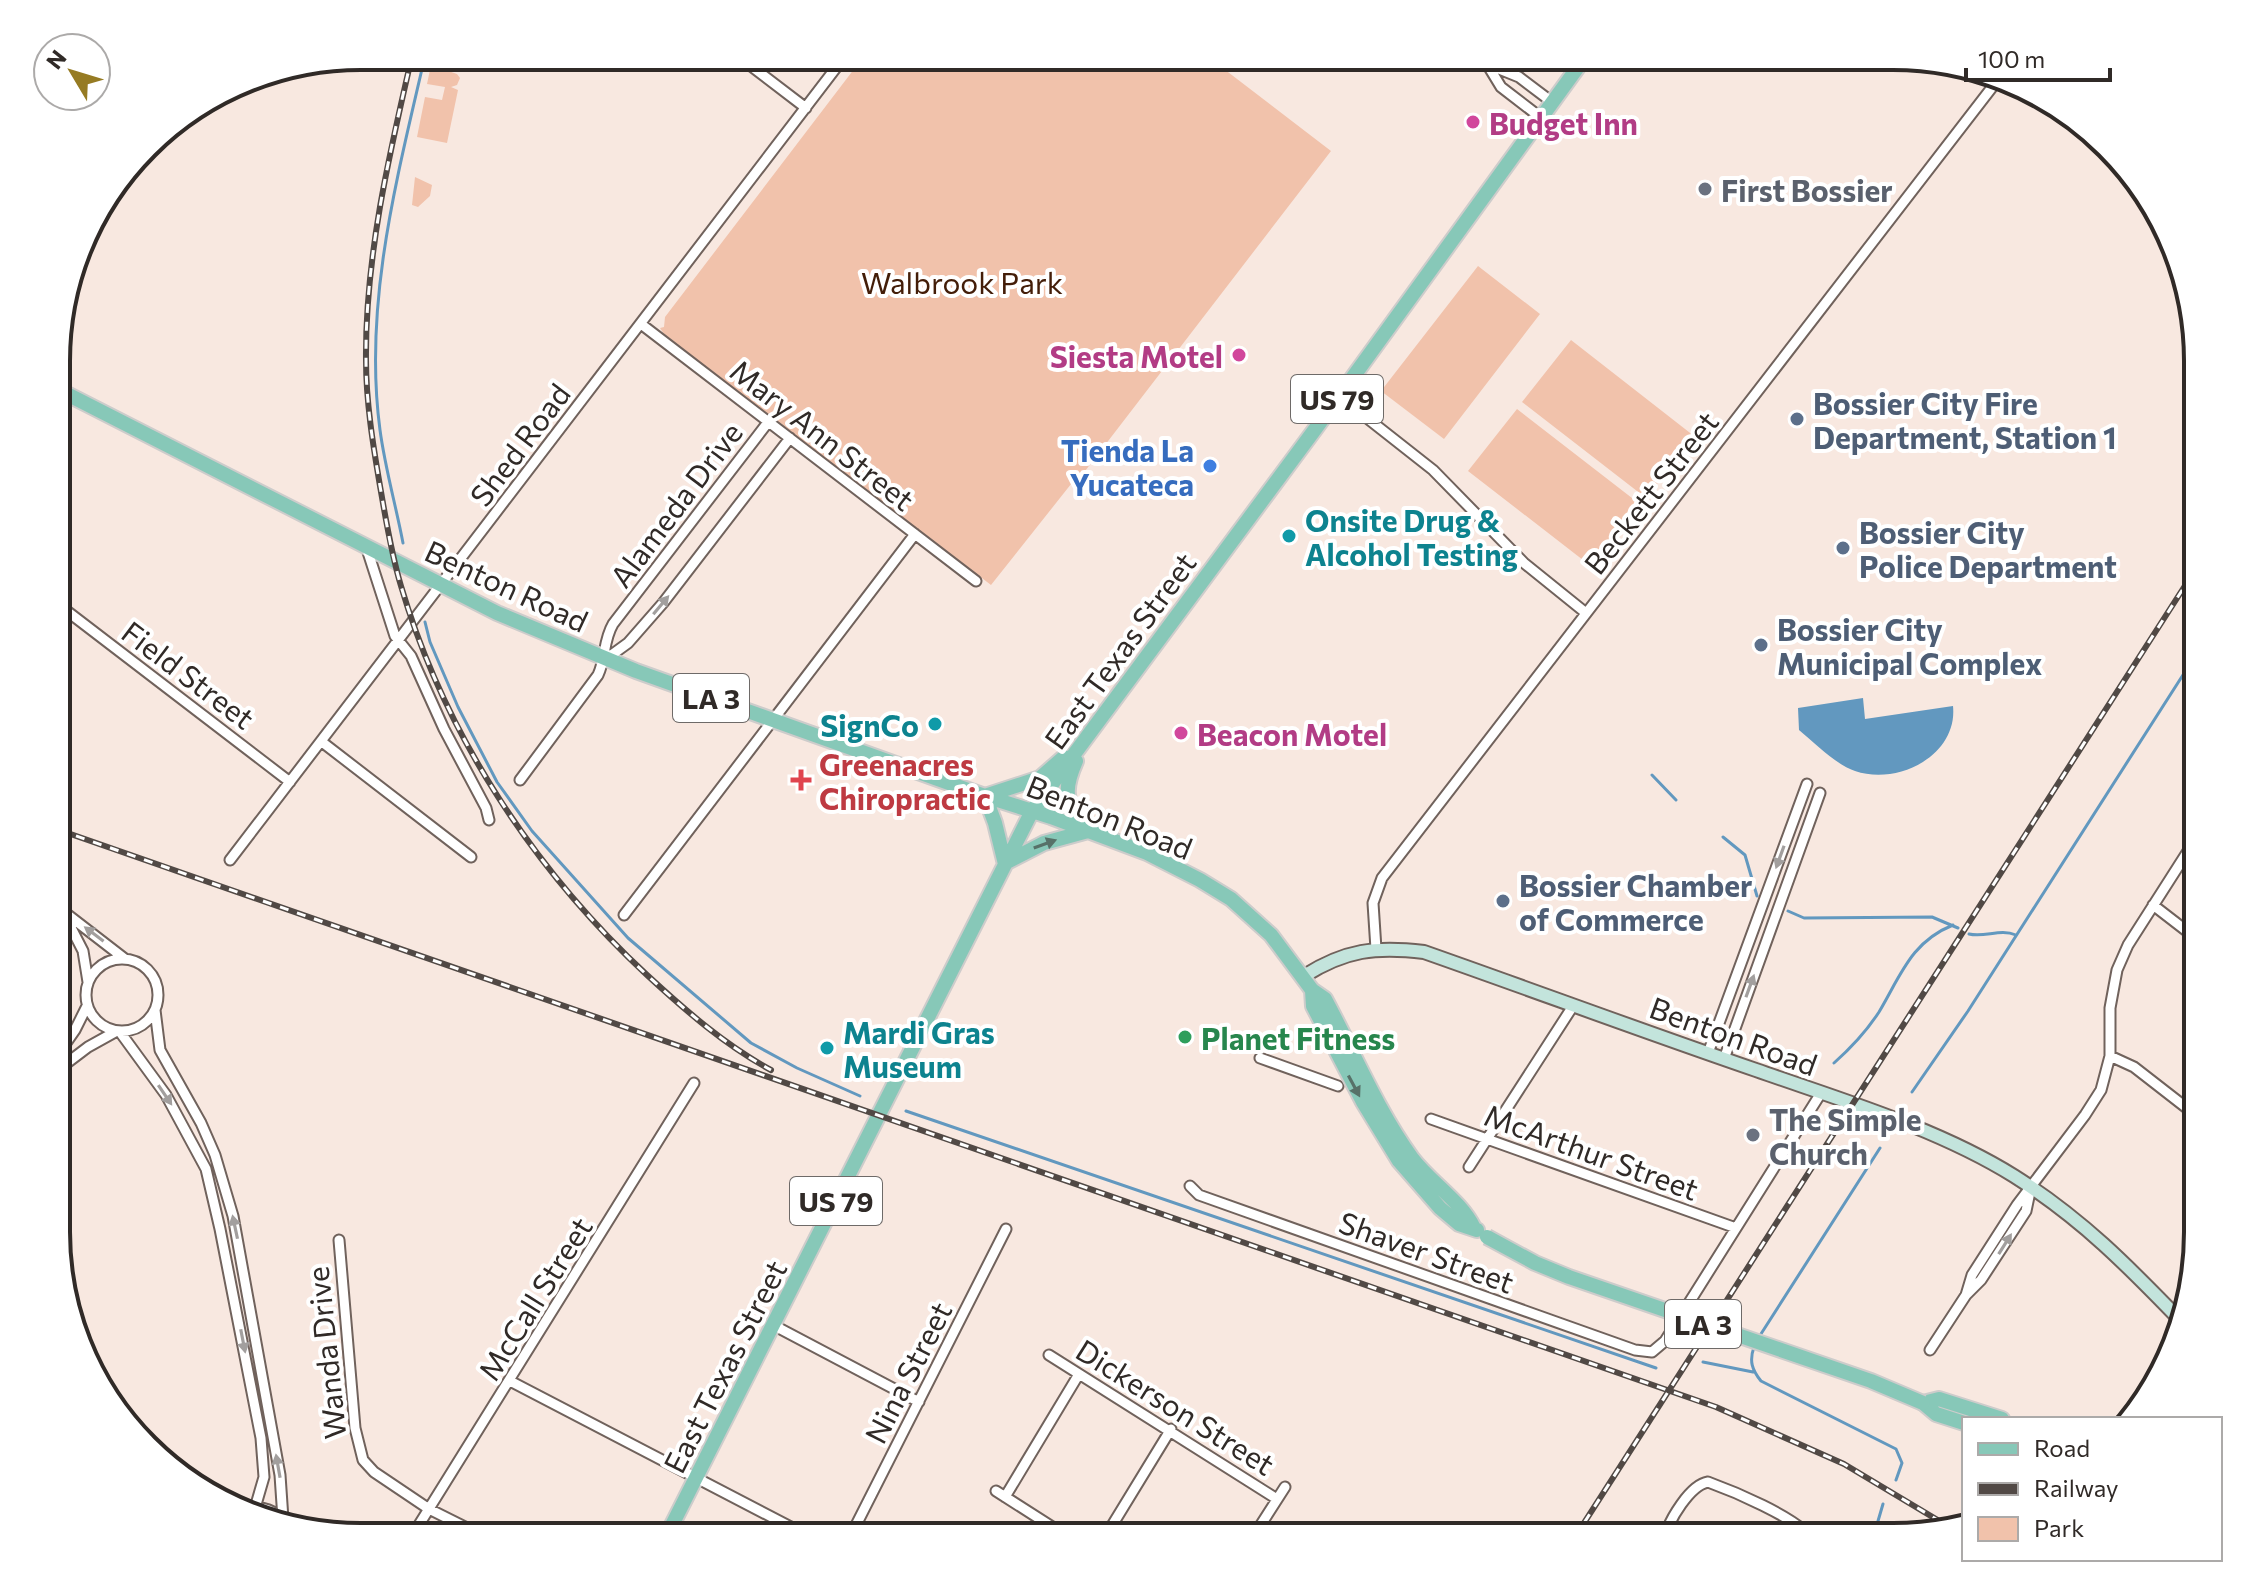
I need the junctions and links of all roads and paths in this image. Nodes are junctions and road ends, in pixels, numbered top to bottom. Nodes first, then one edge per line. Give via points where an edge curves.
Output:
1 (756, 70) edge
2 (834, 70) edge
3 (1491, 70) edge
4 (1502, 70) edge
5 (1576, 70) edge
6 (1992, 87) edge
7 (1552, 102) junction
8 (806, 108) junction
9 (1540, 117) junction
10 (641, 324) junction
11 (70, 396) edge
12 (1339, 396) junction
13 (769, 421) junction
14 (790, 438) junction
15 (915, 534) junction
16 (366, 546) junction
17 (976, 581) dead end
18 (443, 585) junction
19 (70, 613) edge
20 (1586, 613) junction
21 (399, 641) junction
22 (606, 659) junction
23 (772, 720) junction
24 (1086, 738) junction
25 (322, 742) junction
26 (520, 780) dead end
27 (290, 782) junction
28 (1807, 784) dead end
29 (1820, 793) dead end
30 (985, 796) junction
31 (1032, 811) junction
32 (489, 820) dead end
33 (1088, 831) junction
34 (471, 857) dead end
35 (2184, 857) edge
36 (230, 860) dead end
37 (1005, 864) junction
38 (2153, 905) junction
39 (624, 915) dead end
40 (70, 917) edge
41 (70, 927) edge
42 (2184, 929) edge
43 (1376, 949) junction
44 (125, 959) junction
45 (1304, 976) junction
46 (88, 983) junction
47 (87, 1006) junction
48 (1573, 1006) junction
49 (155, 1010) junction
50 (117, 1032) junction
51 (70, 1037) edge
52 (1708, 1053) junction
53 (2110, 1056) junction
54 (1260, 1058) dead end
55 (1724, 1059) junction
56 (70, 1061) edge
57 (694, 1083) dead end
58 (1338, 1086) dead end
59 (1821, 1093) junction
60 (2184, 1106) edge
61 (1431, 1119) dead end
62 (1487, 1138) junction
63 (1469, 1167) dead end
64 (1190, 1186) dead end
65 (2031, 1187) junction
66 (1736, 1228) junction
67 (1006, 1229) dead end
68 (339, 1240) dead end
69 (2173, 1313) edge
70 (773, 1325) junction
71 (1930, 1350) dead end
72 (1049, 1355) dead end
73 (1079, 1374) junction
74 (510, 1381) junction
75 (919, 1402) junction
76 (1962, 1417) edge
77 (1171, 1429) junction
78 (696, 1479) junction
79 (1285, 1487) dead end
80 (1277, 1499) junction
81 (252, 1502) edge
82 (429, 1509) junction
83 (284, 1513) edge
84 (420, 1523) edge
85 (457, 1523) edge
86 (673, 1523) edge
87 (782, 1523) edge
88 (857, 1523) edge
89 (1046, 1523) edge
90 (1114, 1523) edge
91 (1262, 1523) edge
92 (1671, 1523) edge
93 (1791, 1523) edge

1 - 8 street
2 - 8 street, Shed Road
3 - 9 street via 1501,87
4 - 7 street
5 - 7 main road, East Texas Street / US 79
6 - 20 street, Beckett Street
7 - 9 main road, East Texas Street / US 79
8 - 10 street, Shed Road
9 - 12 main road, East Texas Street / US 79
10 - 13 street, Mary Ann Street
10 - 18 street, Shed Road
11 - 16 main road, Benton Road / LA 3
12 - 20 street via 1433,470 1503,544
12 - 24 main road, East Texas Street / US 79
13 - 14 street, Mary Ann Street
13 - 22 street, Alameda Drive via 613,624 605,641
14 - 15 street, Mary Ann Street
22 -> 14 street, Alameda Drive via 628,643 663,603
15 - 17 street, Mary Ann Street
15 - 23 street
16 - 18 main road, Benton Road / LA 3
16 - 21 street
18 - 21 street, Shed Road
18 - 22 main road, Benton Road / LA 3
19 - 27 street, Field Street
20 - 43 street, Beckett Street via 1382,878 1373,903
21 - 25 street, Shed Road
21 - 32 street
22 - 23 main road, Benton Road / LA 3
22 - 26 street, Alameda Drive
23 - 30 main road, Benton Road / LA 3
23 - 39 street
24 - 30 main road via 1040,778
24 - 31 main road, East Texas Street / US 79
24 - 33 main road via 1066,793
25 - 27 street, Shed Road
25 - 34 street
27 - 36 street, Shed Road
28 -> 52 street
55 -> 29 street
30 - 31 main road, Benton Road / LA 3
30 - 37 main road
31 - 33 main road, Benton Road / LA 3
31 - 37 main road, East Texas Street / US 79
37 -> 33 main road via 1044,843
33 - 45 main road, Benton Road / LA 3 via 1147,853 1231,899 1271,935
35 - 38 street
37 - 70 main road, East Texas Street / US 79
38 - 42 street
38 - 53 street via 2128,945 2113,984
44 -> 40 street
41 - 46 street via 83,951
43 - 45 main road, Benton Road via 1327,961
43 - 48 main road, Benton Road via 1424,952
44 - 46 street via 102,965
44 - 49 street via 154,977
45 - 76 main road, LA 3, bridge via 1313,1006 1399,1161 1459,1224 1569,1277 1923,1403 1939,1399
46 - 47 street
47 - 50 street via 100,1024
47 - 51 street
48 - 52 main road, Benton Road
48 - 62 street
49 - 50 street via 141,1026
83 -> 49 street via 233,1216 210,1145 164,1061
50 - 56 street
50 -> 81 street via 166,1095 206,1169 261,1438 264,1477
52 - 55 main road, Benton Road
53 - 60 street via 2134,1067
53 - 65 street via 2091,1106
54 - 58 street
55 - 59 main road, Benton Road
57 - 74 street, McCall Street
59 - 65 main road, Benton Road via 1958,1146
59 - 66 street
61 - 62 street, McArthur Street
62 - 63 street
62 - 66 street, McArthur Street
64 - 66 street, Shaver Street via 1199,1195 1652,1352 1665,1341
65 - 69 main road, Benton Road via 2100,1238
65 - 71 street
67 - 75 street, Nina Street
68 - 82 street, Wanda Drive via 359,1451 368,1467
70 - 75 street
70 - 78 main road, East Texas Street / US 79
72 - 73 street, Dickerson Street
73 - 77 street, Dickerson Street
73 - 89 street via 1000,1494
74 - 78 street
74 - 82 street, McCall Street
75 - 88 street, Nina Street
77 - 80 street, Dickerson Street
77 - 90 street
78 - 86 main road, East Texas Street / US 79
78 - 87 street
79 - 80 street
80 - 91 street
82 - 84 street, McCall Street
82 - 85 street, Wanda Drive
92 - 93 street via 1691,1494 1708,1482

